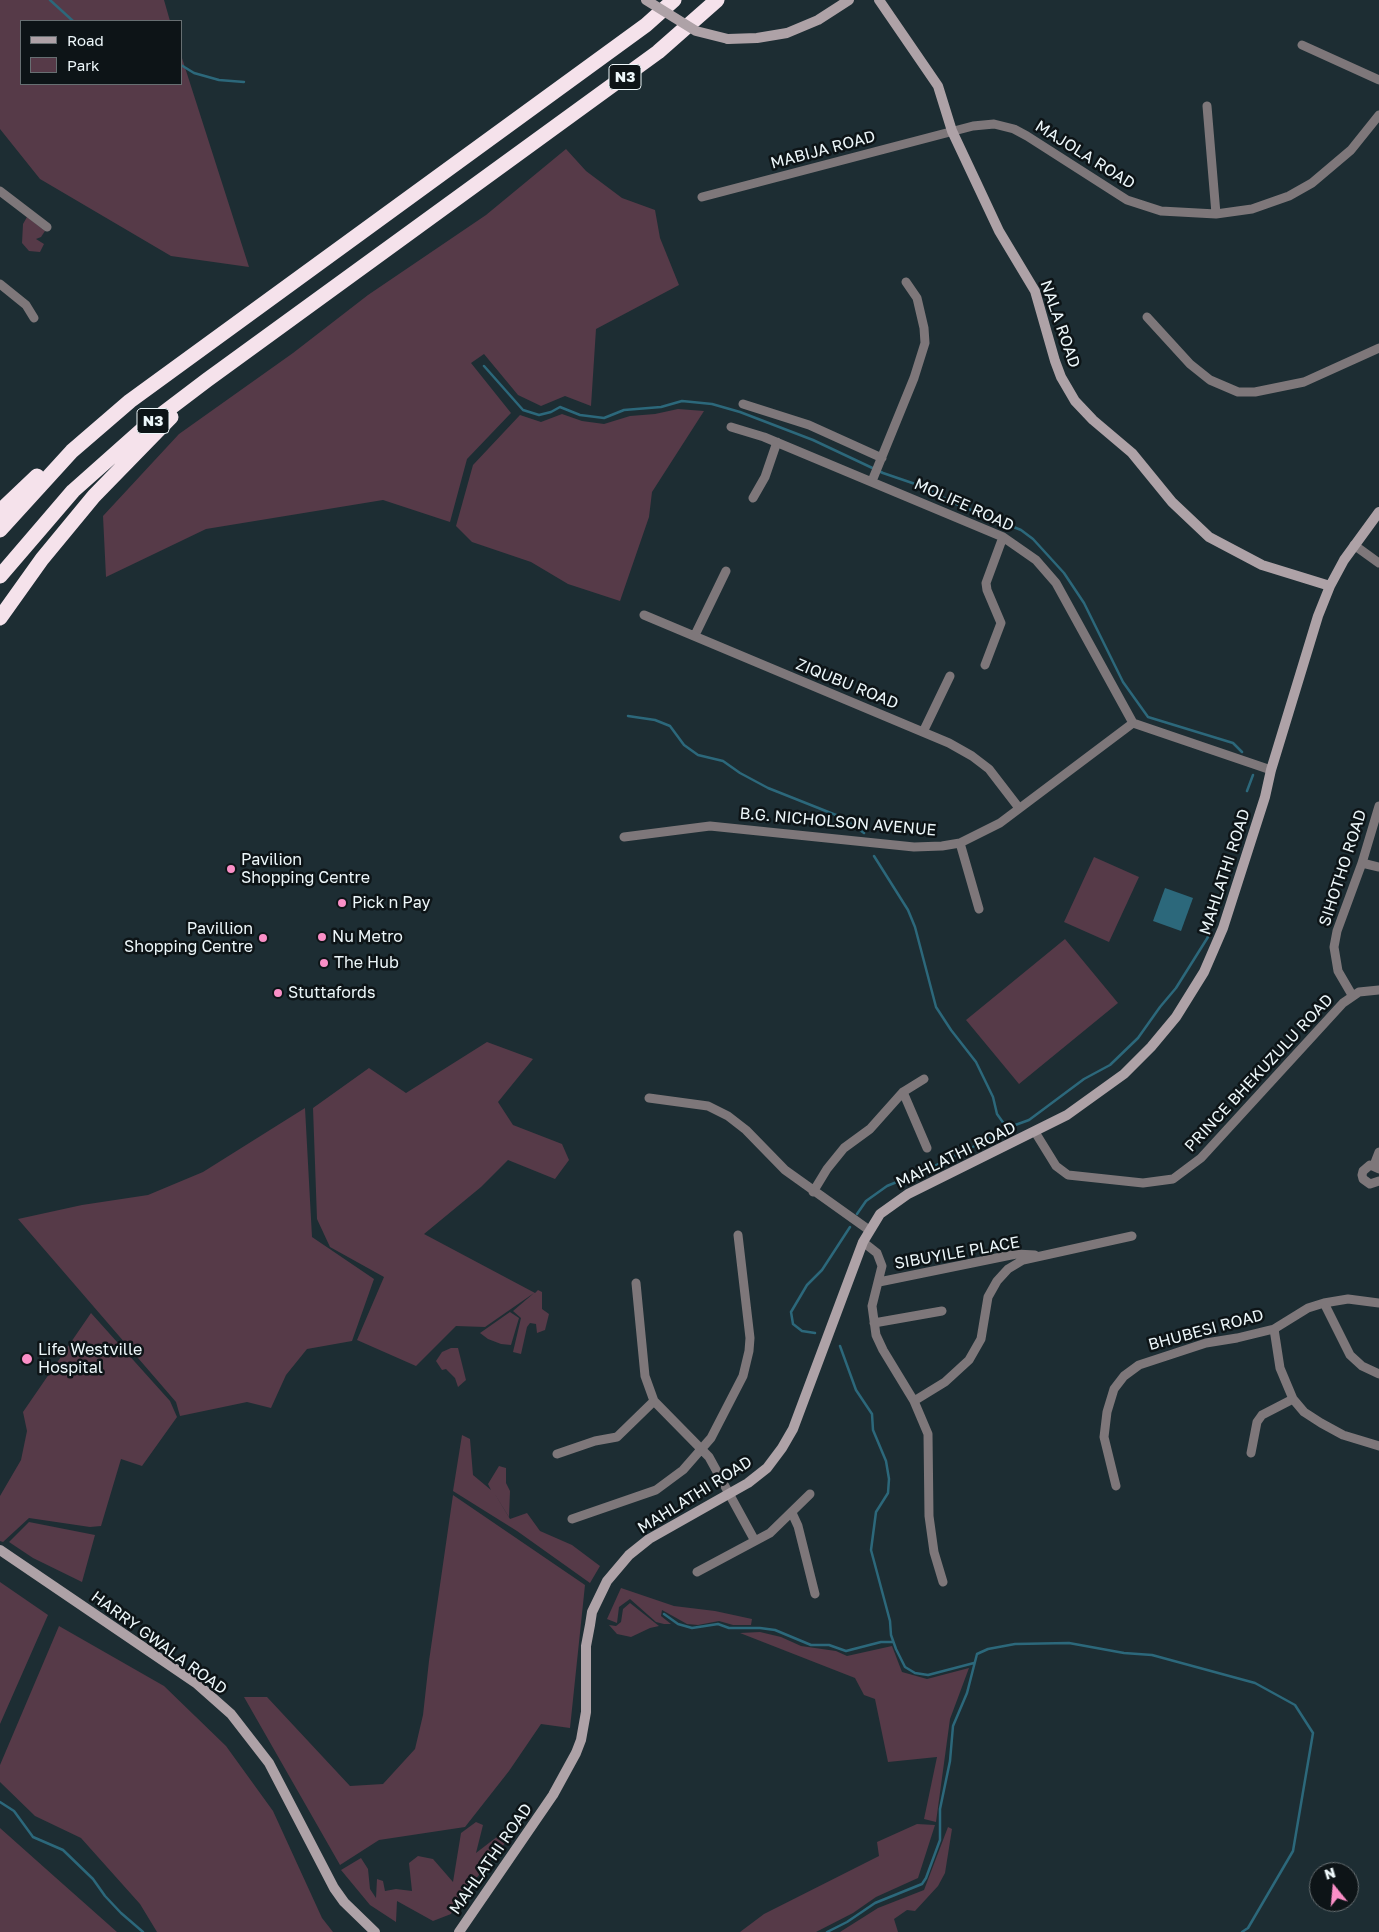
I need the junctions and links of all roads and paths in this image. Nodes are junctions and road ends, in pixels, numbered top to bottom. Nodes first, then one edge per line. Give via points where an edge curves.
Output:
1 (646, 0) edge
2 (674, 0) edge
3 (717, 0) edge
4 (849, 0) edge
5 (879, 0) edge
6 (1302, 45) dead end
7 (1379, 80) edge
8 (1207, 106) dead end
9 (1379, 115) edge
10 (952, 131) junction
11 (0, 190) edge
12 (702, 197) dead end
13 (8, 198) junction
14 (0, 206) edge
15 (1216, 214) junction
16 (47, 227) dead end
17 (906, 282) dead end
18 (0, 284) edge
19 (1147, 317) dead end
20 (34, 318) dead end
21 (1379, 348) edge
22 (207, 380) junction
23 (743, 404) dead end
24 (731, 427) dead end
25 (777, 442) junction
26 (72, 451) junction
27 (881, 461) junction
28 (873, 480) junction
29 (753, 498) dead end
30 (0, 511) edge
31 (1379, 512) edge
32 (0, 530) edge
33 (1003, 537) junction
34 (1354, 545) junction
35 (1379, 563) edge
36 (726, 571) dead end
37 (0, 576) edge
38 (1330, 586) junction
39 (644, 615) dead end
40 (0, 618) edge
41 (695, 635) junction
42 (984, 665) dead end
43 (950, 676) dead end
44 (1132, 723) junction
45 (923, 732) junction
46 (1271, 770) junction
47 (1379, 806) edge
48 (1020, 808) junction
49 (624, 837) dead end
50 (960, 843) junction
51 (1362, 863) junction
52 (1379, 867) edge
53 (978, 909) dead end
54 (1379, 990) edge
55 (1352, 996) junction
56 (924, 1078) dead end
57 (903, 1092) junction
58 (649, 1098) dead end
59 (1035, 1132) junction
60 (927, 1148) dead end
61 (1379, 1152) edge
62 (1377, 1167) edge
63 (1379, 1181) edge
64 (813, 1192) junction
65 (869, 1230) junction
66 (738, 1235) dead end
67 (1132, 1236) dead end
68 (864, 1242) junction
69 (1040, 1256) junction
70 (879, 1282) junction
71 (636, 1283) dead end
72 (1379, 1302) edge
73 (1324, 1303) junction
74 (942, 1311) dead end
75 (874, 1323) junction
76 (1274, 1329) junction
77 (1379, 1374) edge
78 (1293, 1399) junction
79 (654, 1401) junction
80 (914, 1401) junction
81 (1379, 1446) edge
82 (702, 1448) junction
83 (1251, 1453) dead end
84 (557, 1454) dead end
85 (1116, 1486) dead end
86 (730, 1494) junction
87 (810, 1494) dead end
88 (792, 1513) junction
89 (572, 1519) dead end
90 (755, 1541) junction
91 (0, 1550) edge
92 (697, 1572) dead end
93 (943, 1582) dead end
94 (815, 1594) dead end
95 (460, 1931) edge
96 (375, 1932) edge

1 - 4 street, bridge via 696,31 728,39 787,33 818,20
2 - 26 highway, N3 via 646,26 130,401
3 - 22 highway, N3 via 658,52
5 - 10 street, NALA ROAD via 938,86
6 - 7 street
8 - 15 street
9 - 15 street, MAJOLA ROAD via 1351,150 1312,183 1289,196 1252,209
10 - 12 street, MABIJA ROAD
10 - 15 street, MAJOLA ROAD via 983,124 1002,125 1027,136 1127,200 1174,212
10 - 38 street, NALA ROAD via 999,231 1031,284 1061,378 1083,411 1132,452 1172,502 1209,537 1262,565
11 - 13 street
13 - 14 street
13 - 16 street
17 - 27 street via 917,298 925,343 918,369
18 - 20 street via 26,305
19 - 21 street via 1190,364 1210,380 1238,392 1269,390 1304,382
22 - 37 highway, N3 via 92,473
22 - 40 highway via 94,496 42,559
23 - 27 street via 808,425
24 - 25 street, MOLIFE ROAD
25 - 28 street, MOLIFE ROAD
25 - 29 street via 765,477
26 - 30 highway via 34,477
26 - 32 highway, N3
27 - 28 street
28 - 33 street, MOLIFE ROAD
31 - 34 street, MAHLATHI ROAD
33 - 42 street via 986,583 1001,623
33 - 44 street, MOLIFE ROAD via 1036,560 1056,583
34 - 35 street
34 - 38 street, MAHLATHI ROAD
36 - 41 street
38 - 46 street, MAHLATHI ROAD
39 - 41 street, ZIQUBU ROAD
41 - 45 street, ZIQUBU ROAD
43 - 45 street
44 - 46 street
44 - 48 street, B.G. NICHOLSON AVENUE
45 - 48 street, ZIQUBU ROAD via 977,760
46 - 59 street, MAHLATHI ROAD via 1223,928 1204,972 1176,1017 1124,1074 1074,1110
47 - 51 street, SIHOTHO ROAD
48 - 50 street, B.G. NICHOLSON AVENUE via 985,832
49 - 50 street, B.G. NICHOLSON AVENUE via 710,826 914,847
50 - 53 street
51 - 52 street
51 - 55 street, SIHOTHO ROAD via 1334,947 1338,971
54 - 55 street, PRINCE BHEKUZULU ROAD
55 - 59 street, PRINCE BHEKUZULU ROAD via 1201,1158 1173,1179 1144,1183 1068,1175 1056,1166
56 - 57 street
57 - 60 street
57 - 64 street via 870,1129 836,1156
58 - 64 street via 708,1106 728,1116
59 - 65 street, MAHLATHI ROAD via 908,1194 880,1214
61 - 62 street
62 - 63 street via 1370,1165 1363,1170 1363,1179 1370,1184
64 - 65 street
65 - 68 street, MAHLATHI ROAD
66 - 82 street via 750,1338 747,1363 732,1398
67 - 69 street
68 - 70 street via 877,1253 881,1262
68 - 86 street, MAHLATHI ROAD via 793,1429 767,1468
69 - 70 street, SIBUYILE PLACE via 1016,1254
69 - 80 street via 1016,1264 997,1281 988,1297 981,1339 969,1360 945,1382
70 - 75 street via 872,1306
71 - 79 street via 645,1376
72 - 73 street, BHUBESI ROAD via 1348,1299
73 - 76 street, BHUBESI ROAD via 1308,1308
73 - 77 street via 1350,1355 1362,1366
74 - 75 street
75 - 80 street via 883,1350
76 - 78 street via 1282,1374
76 - 85 street, BHUBESI ROAD via 1206,1342 1158,1357 1124,1376 1114,1389 1105,1426 1105,1444
78 - 81 street via 1304,1412 1321,1423 1343,1435
78 - 83 street via 1257,1422
79 - 82 street
79 - 84 street via 617,1437
80 - 93 street via 928,1434 929,1516 934,1552
82 - 86 street
82 - 89 street via 679,1474 656,1490
86 - 90 street
86 - 95 street, MAHLATHI ROAD via 649,1539 629,1555 607,1581 595,1604 586,1646 586,1712 576,1753 553,1795
87 - 88 street
88 - 90 street via 770,1533
88 - 94 street
90 - 92 street
91 - 96 street, HARRY GWALA ROAD via 180,1672 230,1714 269,1762 334,1888

